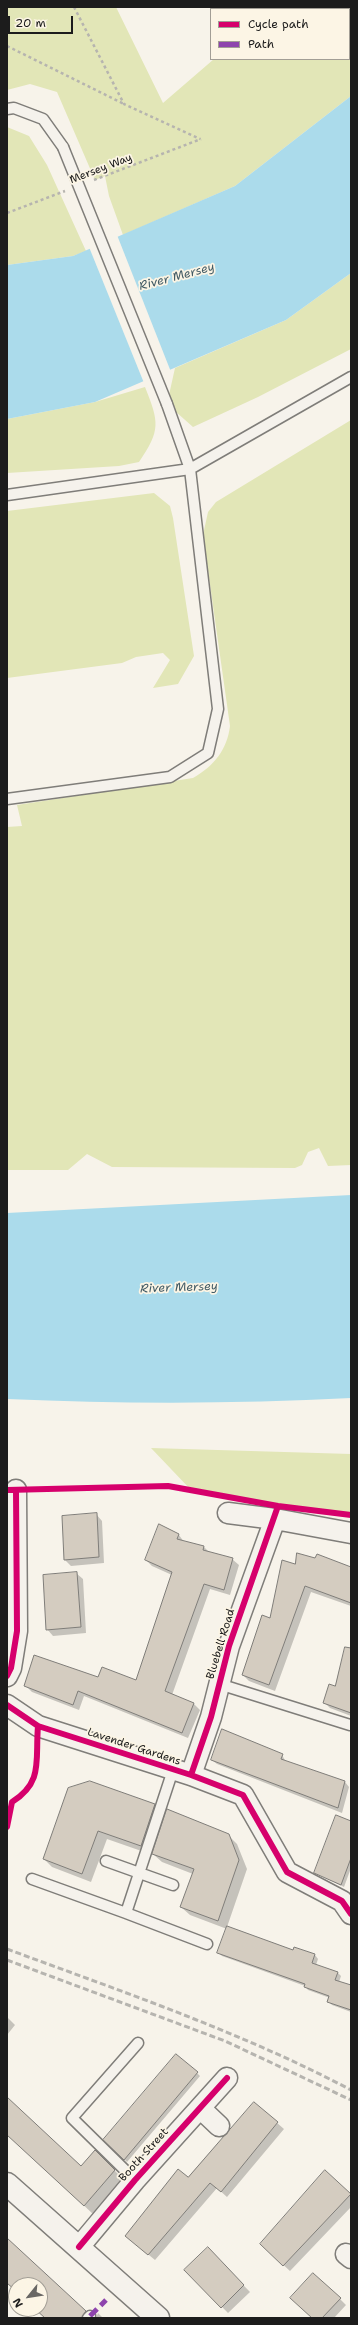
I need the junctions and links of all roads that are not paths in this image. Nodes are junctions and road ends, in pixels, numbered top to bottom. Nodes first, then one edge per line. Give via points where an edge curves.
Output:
1 (7, 109) edge
2 (351, 377) edge
3 (190, 469) junction
4 (7, 495) edge
5 (7, 798) edge
6 (16, 1490) dead end
7 (228, 1513) dead end
8 (275, 1519) junction
9 (351, 1533) edge
10 (7, 1676) edge
11 (219, 1684) junction
12 (7, 1705) edge
13 (350, 1725) edge
14 (182, 1773) junction
15 (106, 1861) dead end
16 (139, 1873) junction
17 (32, 1879) dead end
18 (173, 1885) dead end
19 (126, 1913) junction
20 (351, 1914) edge
21 (208, 1944) dead end
22 (138, 2043) dead end
23 (227, 2078) dead end
24 (200, 2108) junction
25 (219, 2126) dead end
26 (135, 2180) junction
27 (7, 2184) edge
28 (79, 2247) junction
29 (158, 2318) edge

1 - 3 lane, bridge via 14,108 43,120 63,147 167,404
2 - 3 lane
3 - 4 lane
3 - 5 lane via 218,710 208,753 170,777
6 - 10 street via 17,1631 11,1668
7 - 8 street
8 - 9 street
8 - 11 street, Bluebell Road via 229,1646
11 - 13 lane
11 - 14 street, Bluebell Road via 211,1717
12 - 14 street, Lavender Gardens via 38,1726
14 - 16 lane
14 - 20 street, Lavender Gardens via 243,1795 287,1872 342,1901
15 - 16 lane
16 - 18 lane
16 - 19 lane
17 - 19 lane
19 - 21 lane
22 - 26 lane, Booth Street via 72,2118
23 - 24 street, Booth Street
24 - 25 street
24 - 26 street, Booth Street
26 - 28 street, Booth Street
27 - 28 street
28 - 29 street

